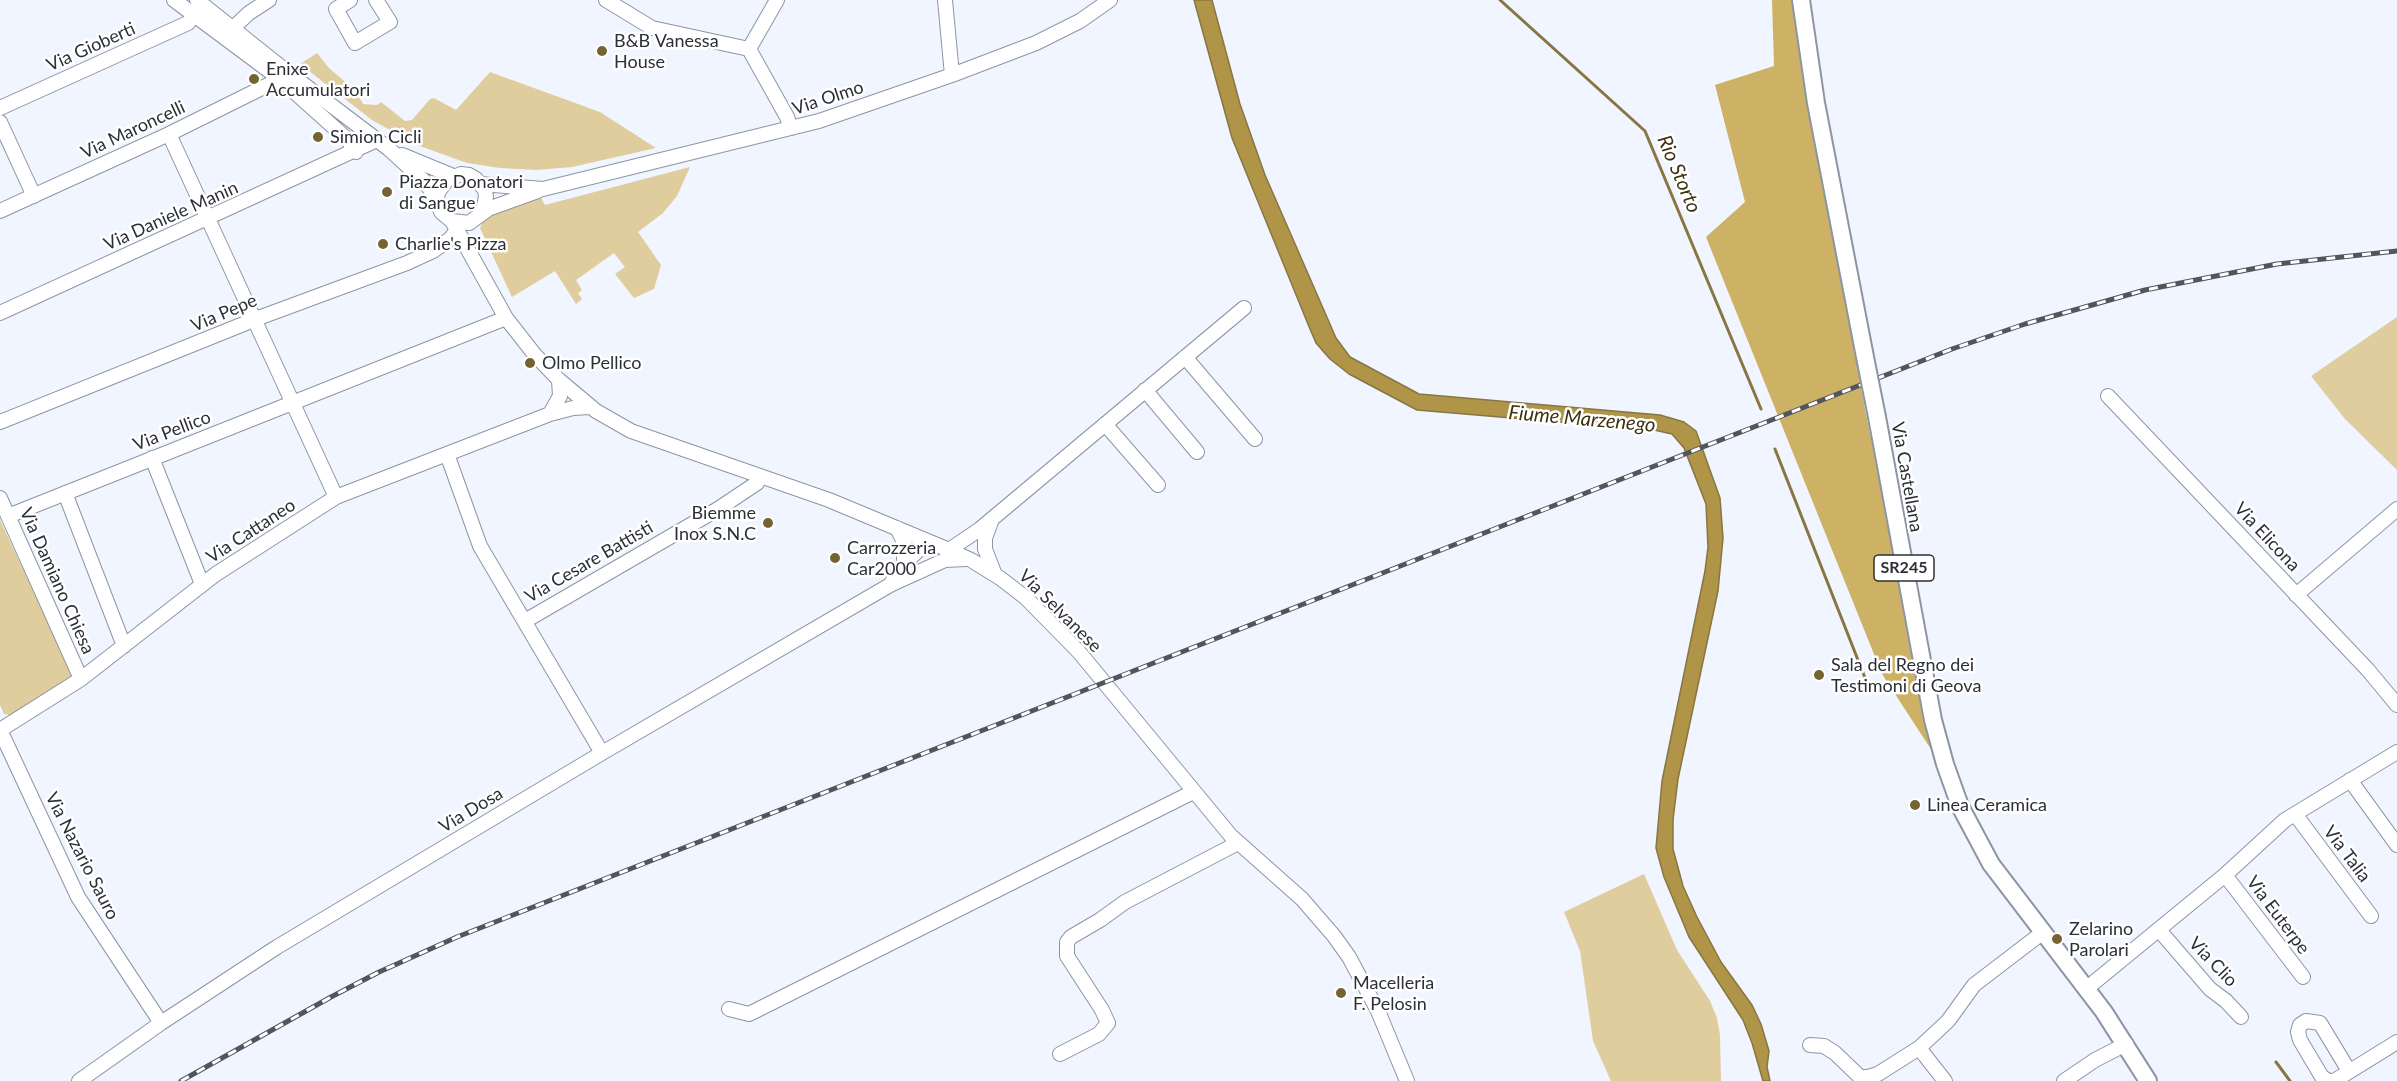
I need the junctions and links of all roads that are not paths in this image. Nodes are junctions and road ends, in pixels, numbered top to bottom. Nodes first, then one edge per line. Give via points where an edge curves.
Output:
1 (174, 0) edge
2 (197, 0) edge
3 (269, 0) edge
4 (350, 0) edge
5 (376, 0) edge
6 (606, 0) edge
7 (777, 0) edge
8 (945, 0) edge
9 (1110, 0) edge
10 (1801, 0) edge
11 (194, 16) junction
12 (233, 28) junction
13 (749, 49) junction
14 (283, 75) junction
15 (952, 75) junction
16 (0, 108) edge
17 (0, 122) edge
18 (791, 128) junction
19 (169, 134) junction
20 (383, 145) junction
21 (356, 152) junction
22 (453, 176) junction
23 (482, 184) junction
24 (543, 189) junction
25 (34, 196) junction
26 (437, 199) junction
27 (0, 211) edge
28 (480, 215) junction
29 (209, 219) junction
30 (454, 226) junction
31 (495, 296) junction
32 (1244, 308) dead end
33 (0, 313) edge
34 (506, 318) junction
35 (255, 320) junction
36 (1185, 357) junction
37 (559, 380) junction
38 (1145, 390) junction
39 (2108, 396) dead end
40 (578, 397) junction
41 (293, 403) junction
42 (590, 407) junction
43 (550, 414) junction
44 (0, 422) edge
45 (1105, 424) junction
46 (1255, 439) dead end
47 (1197, 452) dead end
48 (447, 454) junction
49 (152, 458) junction
50 (760, 476) junction
51 (1158, 485) dead end
52 (64, 493) junction
53 (336, 497) junction
54 (0, 498) edge
55 (2397, 509) edge
56 (9, 516) junction
57 (993, 518) junction
58 (897, 528) junction
59 (928, 541) junction
60 (949, 549) junction
61 (971, 560) junction
62 (904, 564) junction
63 (918, 574) junction
64 (995, 574) junction
65 (202, 584) junction
66 (890, 585) junction
67 (2296, 595) junction
68 (525, 621) junction
69 (124, 646) junction
70 (81, 679) junction
71 (2397, 705) edge
72 (0, 730) edge
73 (2397, 752) edge
74 (602, 753) junction
75 (2350, 780) junction
76 (1193, 792) junction
77 (2295, 814) junction
78 (1238, 843) junction
79 (2397, 845) edge
80 (2225, 875) junction
81 (2371, 916) dead end
82 (2159, 930) junction
83 (2042, 933) junction
84 (2303, 977) dead end
85 (2086, 989) junction
86 (729, 1009) dead end
87 (2241, 1017) dead end
88 (161, 1023) junction
89 (2397, 1042) edge
90 (2126, 1044) junction
91 (1810, 1045) dead end
92 (1919, 1048) junction
93 (1060, 1054) dead end
94 (2349, 1071) dead end
95 (79, 1081) edge
96 (1407, 1081) edge
97 (1945, 1081) edge
98 (2064, 1081) edge
99 (2148, 1081) edge

1 - 11 street, Via Olmo
2 - 12 street, Via Olmo
3 - 12 street
4 - 5 street via 336,9 355,42 390,22
6 - 13 street via 652,28
7 - 13 street
8 - 15 street
9 - 15 street, Via Olmo via 1080,21 1036,43
10 - 83 main road, Via Castellana / SR245, bridge via 1815,103 1933,720 1970,828 1991,864
11 - 14 street, Via Olmo
11 - 16 street, Via Gioberti via 188,23
12 - 14 street, Via Olmo
13 - 18 street
14 - 19 street, Via Maroncelli
14 - 20 street, Via Olmo
14 - 21 street, Via Olmo
15 - 18 street, Via Olmo
17 - 25 street
18 - 24 street, Via Olmo
19 - 25 street, Via Maroncelli
19 - 29 street
20 - 21 street, Via Daniele Manin
20 - 22 street, Via Olmo
20 - 26 street, Via Olmo via 422,179
21 - 29 street, Via Daniele Manin
22 - 23 street, Via Olmo via 469,175
22 - 26 street via 442,185
23 - 24 street, Via Olmo
23 - 28 street via 486,197
24 - 28 street, Via Olmo
25 - 27 street, Via Maroncelli
26 - 30 street, Via Olmo via 441,212
28 - 30 street, Via Olmo
28 - 31 street, Via Selvanese via 473,237
29 - 33 street, Via Daniele Manin
29 - 35 street
30 - 31 street, Via Selvanese
30 - 35 street, Via Pepe via 450,239 433,251
31 - 34 street, Via Selvanese
32 - 36 street
34 - 37 street, Via Selvanese
34 - 41 street, Via Pellico
35 - 41 street
35 - 44 street, Via Pepe
36 - 38 street
36 - 46 street
37 - 40 street, Via Selvanese
37 - 43 street via 560,396
38 - 45 street
38 - 47 street
39 - 67 street, Via Elicona
40 - 42 street, Via Selvanese
40 - 43 street, Via Cattaneo
41 - 49 street, Via Pellico
41 - 53 street
42 - 43 street, Via Cattaneo
42 - 50 street, Via Selvanese via 631,431
43 - 48 street, Via Cattaneo
45 - 51 street
45 - 57 street
48 - 53 street, Via Cattaneo
48 - 68 street, Via Cesare Battisti via 480,546
49 - 52 street, Via Pellico
49 - 65 street
50 - 58 street, Via Selvanese
50 - 68 street, Via Cesare Battisti via 757,483 717,509
52 - 56 street, Via Pellico
52 - 69 street
53 - 65 street, Via Cattaneo
54 - 56 street, Via Damiano Chiesa
55 - 67 street
56 - 70 street, Via Damiano Chiesa
57 - 60 street
57 - 64 street via 985,549
58 - 59 street, Via Selvanese
58 - 62 street via 904,542
59 - 60 street, Via Selvanese
59 - 62 street
59 - 63 street via 927,560
60 - 61 street, Via Selvanese
61 - 63 street, Via Dosa via 951,559
61 - 64 street, Via Selvanese
62 - 66 street
63 - 66 street, Via Dosa
64 - 76 street, Via Selvanese via 1026,598 1079,652
65 - 69 street, Via Cattaneo
66 - 74 street, Via Dosa
67 - 71 street, Via Elicona
68 - 74 street, Via Cesare Battisti
69 - 70 street, Via Cattaneo
70 - 72 street, Via Cattaneo
72 - 88 street, Via Nazario Sauro via 78,897
73 - 75 street
74 - 88 street, Via Dosa via 277,947
75 - 77 street
75 - 79 street
76 - 78 street, Via Selvanese
76 - 86 street via 749,1014
77 - 80 street
77 - 81 street, Via Talia
78 - 93 street via 1125,902 1071,937 1066,956 1108,1023 1100,1034
78 - 96 street, Via Selvanese via 1302,899 1334,936 1378,1011
80 - 82 street
80 - 84 street, Via Euterpe
82 - 85 street
82 - 87 street, Via Clio via 2210,989
83 - 85 main road, Via Castellana / SR245
83 - 92 street via 1974,985 1948,1021
85 - 90 main road, Via Castellana / SR245
88 - 95 street, Via Dosa
89 - 94 street
90 - 98 street
90 - 99 main road, Via Castellana / SR245
91 - 92 street via 1824,1046 1835,1053 1860,1077 1878,1074
92 - 97 street

